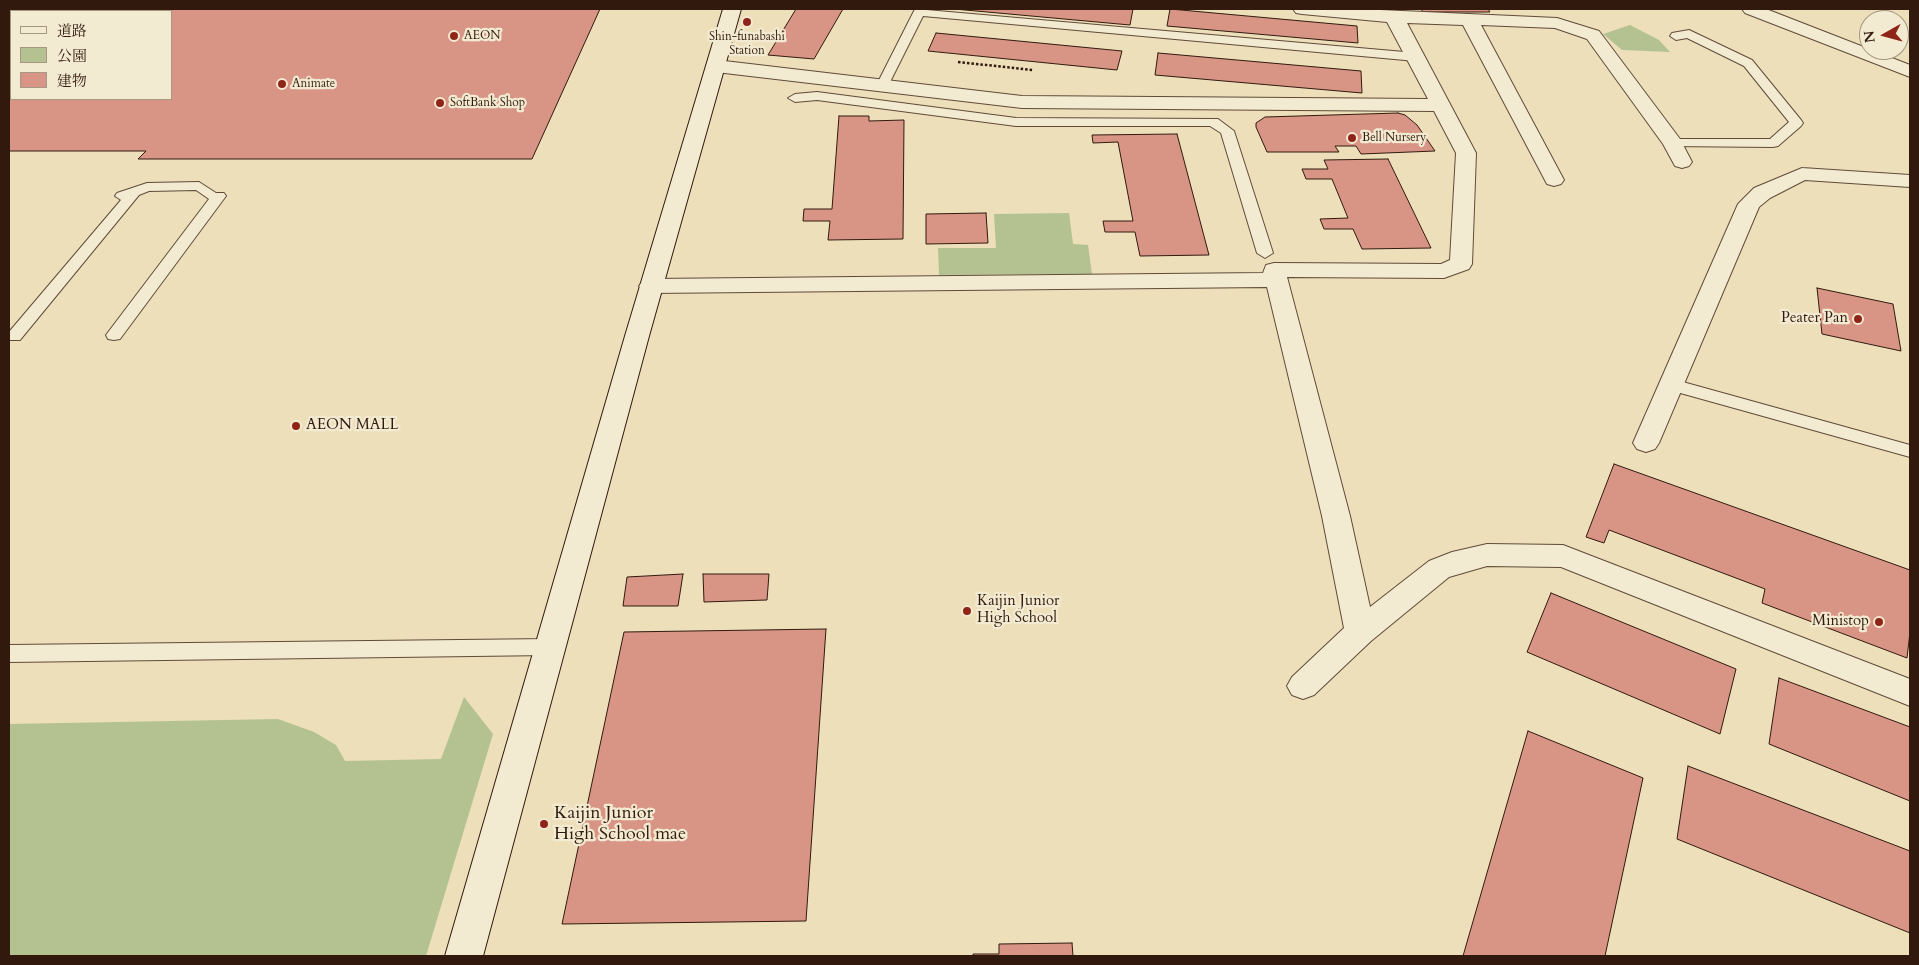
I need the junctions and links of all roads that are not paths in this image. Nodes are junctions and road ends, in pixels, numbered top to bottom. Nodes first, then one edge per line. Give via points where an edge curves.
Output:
1 (732, 9) edge
2 (1302, 9) edge
3 (1569, 9) edge
4 (1752, 9) edge
5 (920, 11) edge
6 (1392, 17) junction
7 (1469, 19) junction
8 (1557, 23) junction
9 (1676, 36) dead end
10 (1416, 57) junction
11 (716, 66) junction
12 (1910, 71) edge
13 (809, 77) junction
14 (882, 86) junction
15 (951, 95) junction
16 (1442, 105) junction
17 (941, 112) junction
18 (1672, 143) junction
19 (1682, 162) dead end
20 (1554, 180) dead end
21 (1910, 181) edge
22 (1265, 253) dead end
23 (1276, 280) junction
24 (651, 286) junction
25 (114, 335) dead end
26 (14, 336) dead end
27 (1672, 385) junction
28 (1646, 443) dead end
29 (1910, 451) edge
30 (1360, 632) junction
31 (550, 647) junction
32 (9, 654) edge
33 (1303, 686) dead end
34 (1910, 693) edge
35 (464, 956) edge

1 - 11 street
2 - 6 street
3 - 8 street via 1562,12
4 - 12 street
5 - 10 lane
5 - 14 lane
6 - 7 street
6 - 10 street
7 - 8 street
7 - 20 street
8 - 18 street via 1593,35
9 - 18 lane via 1689,34 1748,63 1796,124 1773,143
10 - 16 street
11 - 13 street
11 - 24 street
13 - 14 street
13 - 17 lane via 795,98 818,96
14 - 15 street
15 - 16 street via 1022,102
15 - 17 lane
16 - 23 street via 1466,153 1461,264 1444,271 1274,270
17 - 22 lane via 1016,122 1213,122 1227,131
18 - 19 street
21 - 27 street via 1802,174 1762,193 1750,204
23 - 24 street
23 - 30 street via 1336,516
24 - 31 street
25 - 26 lane via 214,195 199,186 147,187 127,196
27 - 28 street
27 - 29 lane
30 - 33 street
30 - 34 street via 1439,569 1462,560 1487,555 1563,556
31 - 32 lane
31 - 35 street

